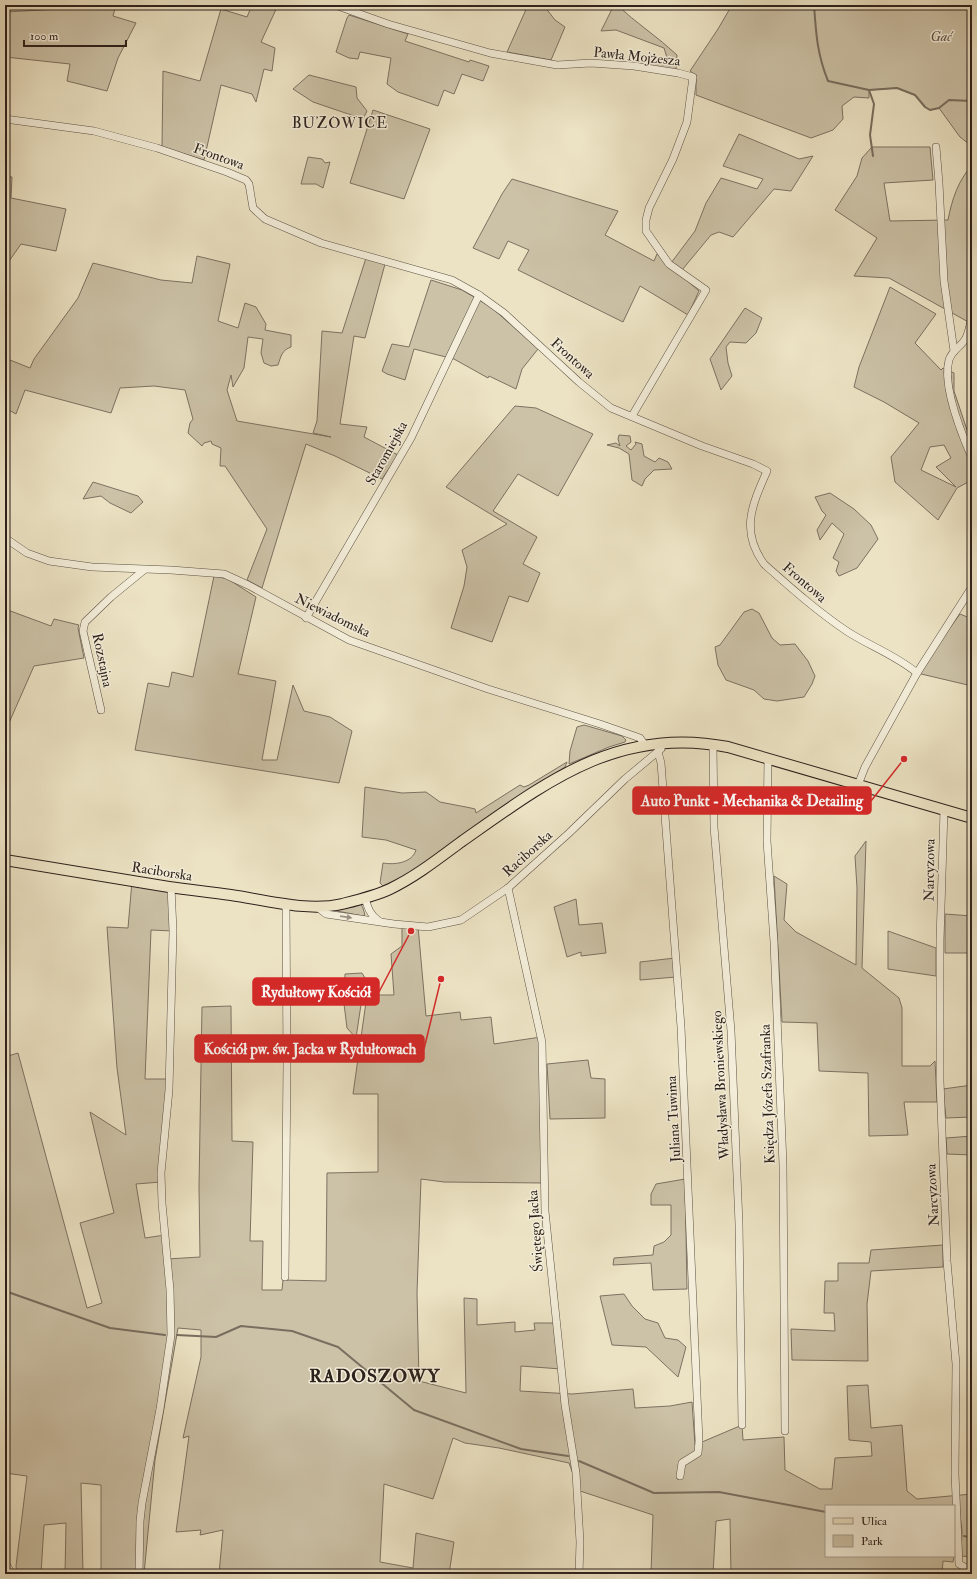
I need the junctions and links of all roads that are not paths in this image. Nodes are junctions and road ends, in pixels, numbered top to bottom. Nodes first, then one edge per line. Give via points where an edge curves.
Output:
1 (335, 5) edge
2 (5, 119) edge
3 (936, 147) dead end
4 (479, 295) junction
5 (972, 317) edge
6 (954, 351) junction
7 (632, 416) junction
8 (972, 458) edge
9 (5, 538) edge
10 (144, 570) junction
11 (972, 587) edge
12 (306, 618) junction
13 (917, 674) junction
14 (101, 710) dead end
15 (666, 742) junction
16 (713, 744) junction
17 (645, 745) junction
18 (658, 752) junction
19 (768, 758) junction
20 (859, 781) junction
21 (944, 810) junction
22 (972, 818) edge
23 (5, 860) edge
24 (172, 887) junction
25 (508, 888) junction
26 (365, 898) junction
27 (286, 904) junction
28 (316, 906) junction
29 (379, 921) junction
30 (285, 1277) dead end
31 (742, 1425) dead end
32 (785, 1431) dead end
33 (680, 1476) dead end
34 (5, 1563) edge
35 (972, 1571) edge
36 (12, 1574) edge
37 (139, 1574) edge
38 (579, 1574) edge

1 - 7 street, Pawła Mojżesza via 388,24 490,53 557,65 591,63 634,66 693,76 687,122 674,159 649,208 646,232 669,264 706,290
2 - 4 street, Frontowa via 94,132 157,148 227,172 246,180 253,208 265,219 321,243 452,280
3 - 6 street via 944,281
4 - 7 street, Frontowa via 504,313 611,408
4 - 12 street, Staromiejska via 411,438
5 - 6 street via 965,339
6 - 8 street via 947,373 948,382 960,428
7 - 13 street, Frontowa via 767,471 751,513 751,536 764,564 822,614
9 - 10 street, Niewiadomska via 27,553 49,561
10 - 12 street, Niewiadomska via 224,574
10 - 14 street, Rozstajna via 111,597 83,626
11 - 13 street
12 - 17 street, Niewiadomska via 349,640 488,689 607,726 640,738
13 - 20 street
15 - 16 main road, Raciborska
15 - 17 main road, Raciborska
15 - 18 street, Raciborska
16 - 19 main road, Raciborska
16 - 31 street, Władysława Broniewskiego via 714,827 732,1031 739,1224
17 - 26 main road, Raciborska via 596,758 569,771 533,792 412,877 389,890
18 - 25 street, Raciborska via 625,779
18 - 33 street, Juliana Tuwima via 661,763 681,1027 699,1441 698,1453 682,1463
19 - 20 main road, Raciborska
19 - 32 street, Księdza Józefa Szafranka via 767,841 774,942 782,1150
20 - 21 main road, Raciborska
21 - 22 main road, Raciborska
21 - 35 street, Narcyzowa via 940,933 940,1082 947,1261 956,1364 955,1474 959,1564
23 - 24 main road, Raciborska
24 - 27 main road, Raciborska
24 - 37 street via 169,1090 160,1173 170,1290 171,1335 142,1503
25 - 29 street, Raciborska via 461,920 428,927
25 - 38 street, Świętego Jacka via 542,1042 545,1211 565,1405 576,1473
26 - 28 main road, Raciborska via 339,905
26 - 29 street via 369,912
27 - 28 main road, Raciborska
27 - 30 street
28 -> 29 street, Raciborska via 326,914
34 - 36 street

